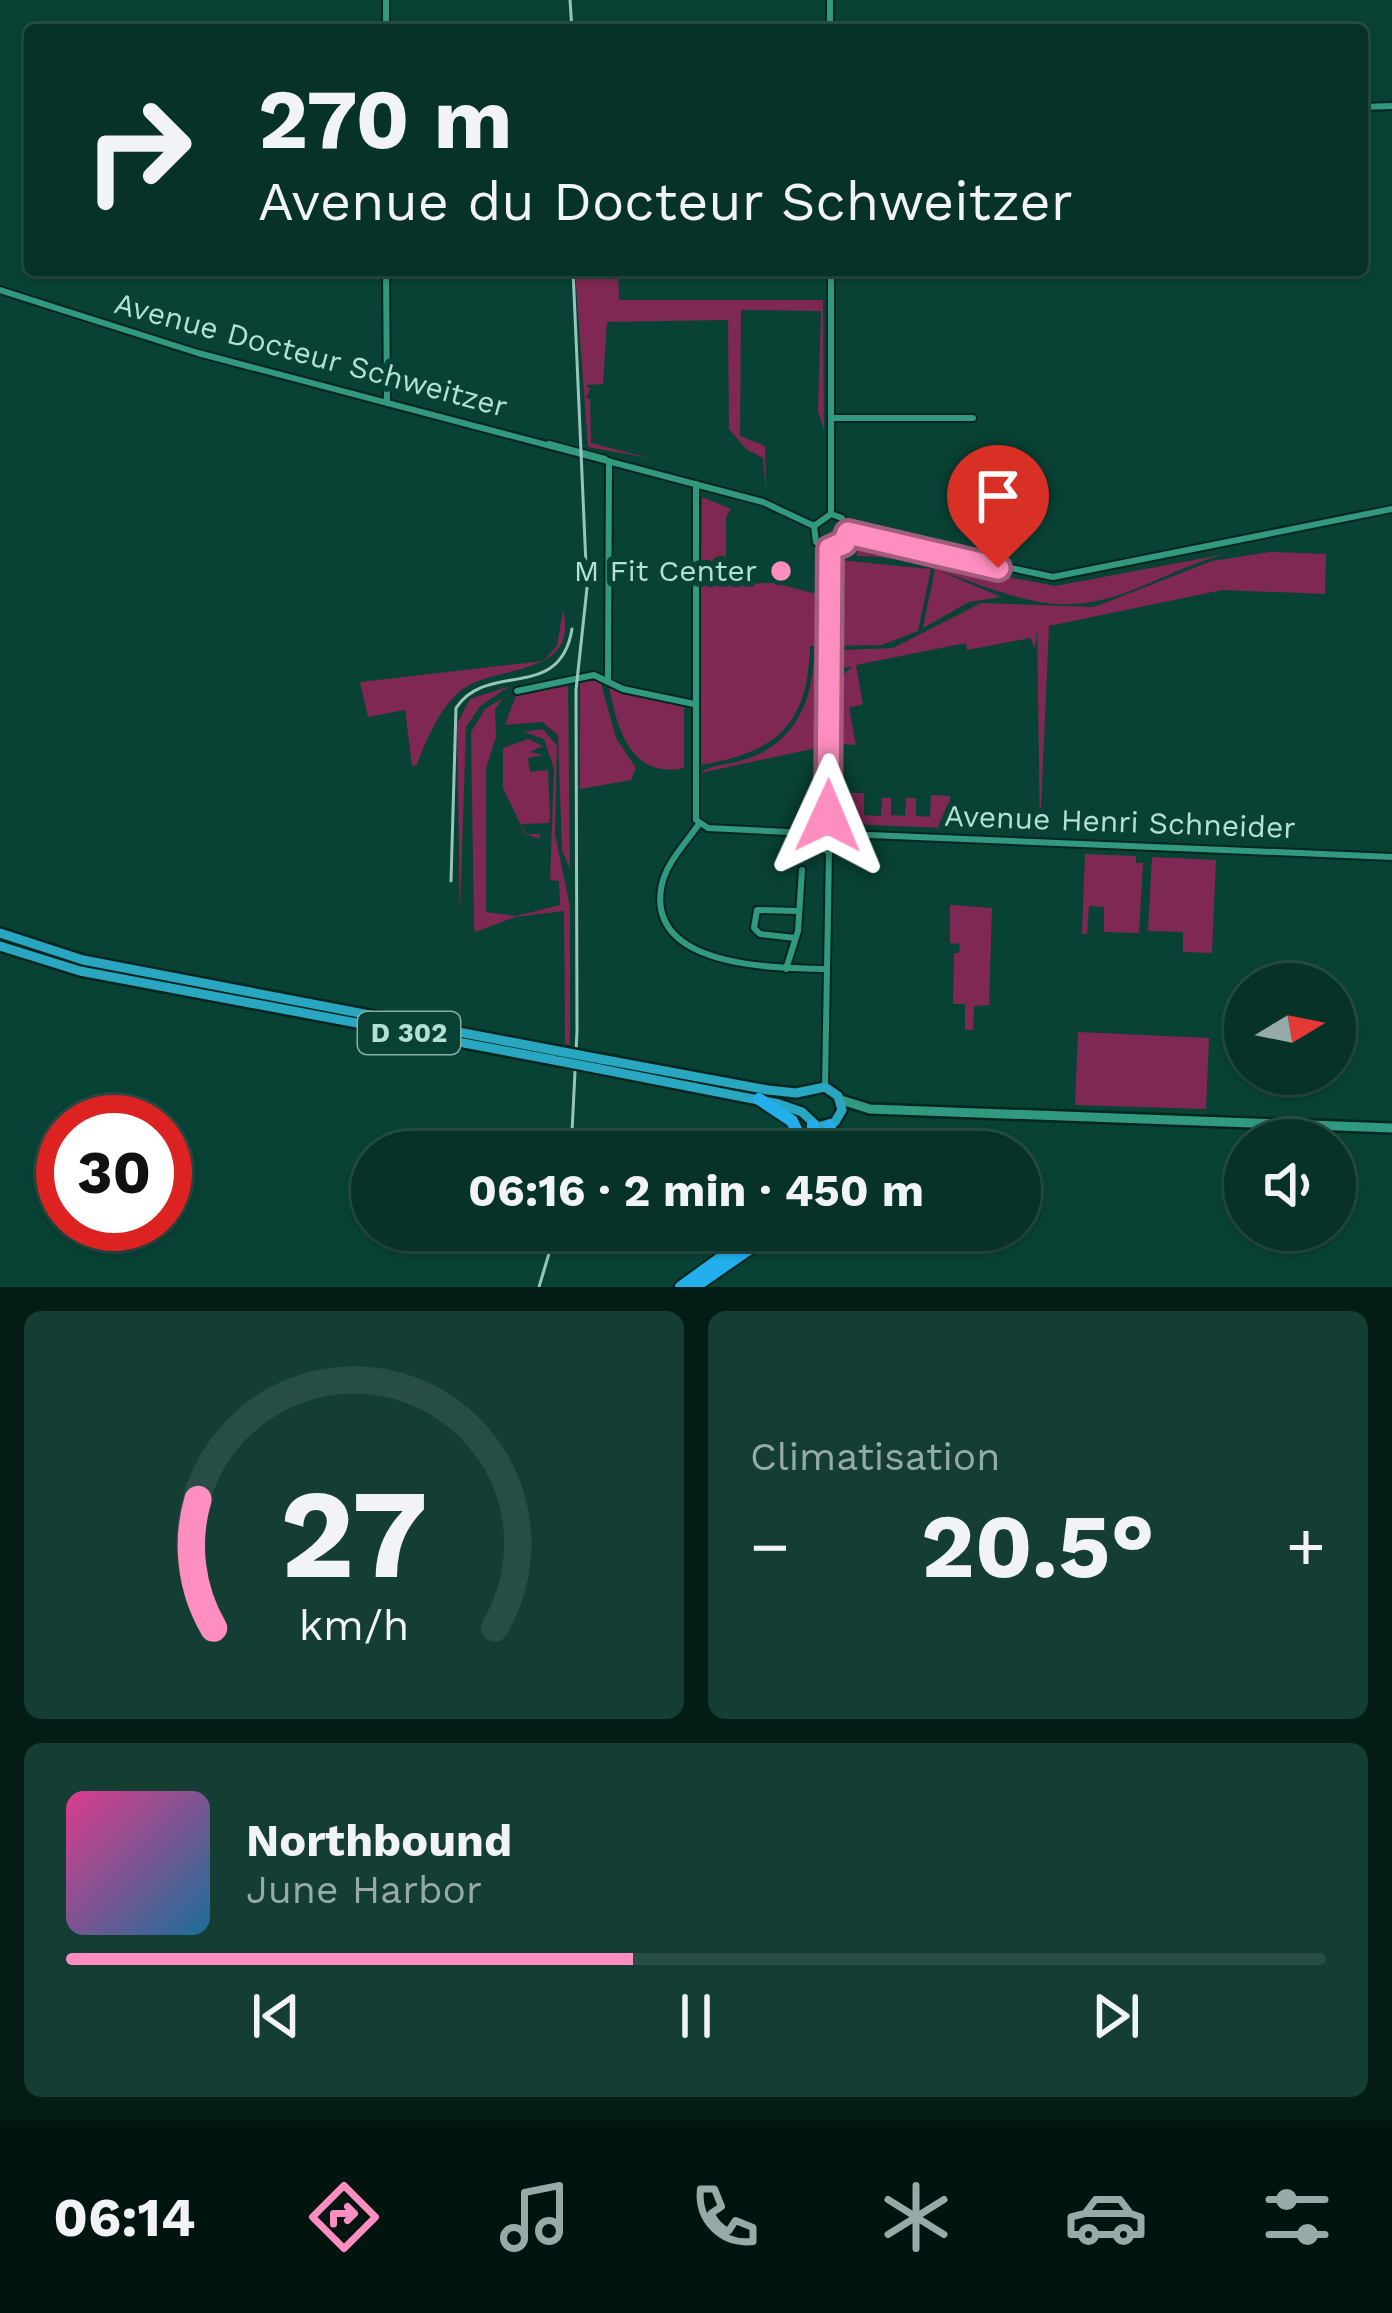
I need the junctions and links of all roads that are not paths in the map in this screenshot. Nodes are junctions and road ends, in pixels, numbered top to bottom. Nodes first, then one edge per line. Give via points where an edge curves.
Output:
1 (386, 276) edge
2 (831, 276) edge
3 (0, 290) edge
4 (387, 402) junction
5 (831, 418) junction
6 (973, 418) dead end
7 (608, 461) junction
8 (696, 484) junction
9 (1392, 509) edge
10 (831, 514) junction
11 (814, 526) junction
12 (848, 533) junction
13 (830, 549) junction
14 (608, 679) junction
15 (517, 691) dead end
16 (694, 704) junction
17 (828, 816) junction
18 (699, 824) junction
19 (811, 833) junction
20 (846, 834) junction
21 (829, 851) junction
22 (1392, 857) edge
23 (802, 870) dead end
24 (798, 911) junction
25 (0, 933) edge
26 (795, 938) junction
27 (0, 946) edge
28 (786, 968) junction
29 (827, 969) junction
30 (558, 1056) junction
31 (595, 1063) junction
32 (825, 1087) junction
33 (808, 1091) junction
34 (759, 1099) junction
35 (841, 1100) junction
36 (863, 1109) junction
37 (802, 1112) junction
38 (834, 1122) junction
39 (813, 1125) junction
40 (1392, 1128) edge
41 (798, 1131) edge
42 (812, 1131) edge
43 (831, 1131) edge
44 (731, 1251) edge
45 (746, 1251) edge
46 (681, 1287) edge
47 (694, 1287) edge

1 - 4 street
2 - 5 street
3 - 4 street, Avenue Docteur Schweitzer
4 - 7 street, Avenue Docteur Schweitzer
5 - 6 street
5 - 10 street
7 - 8 street, Avenue Docteur Schweitzer
7 - 14 street
8 - 11 street, Avenue Docteur Schweitzer
8 - 16 street
9 - 12 street via 1053,577
10 - 11 street
10 - 12 street
11 - 13 street via 816,542
12 - 13 street
13 - 17 street
14 - 15 street
14 - 16 street
16 - 18 street
17 - 19 street
17 - 20 street
18 - 19 street
18 - 28 street via 662,884 669,926 714,957
19 - 21 street
20 - 21 street
20 - 22 street, Avenue Henri Schneider
21 - 29 street
23 - 24 street
24 - 26 street
24 - 26 street via 757,910 754,928
25 - 30 main road, D 302 via 83,960
26 - 28 street
27 - 30 main road, D 302 via 100,975
28 - 29 street
29 - 32 street
30 - 31 main road, D 302, bridge
31 - 33 main road, D 302
31 - 34 main road, D 302
32 - 33 main road
32 - 35 main road
33 - 37 main road
34 - 37 main road, D 302
34 - 41 highway
35 - 36 main road
35 - 38 main road
36 - 38 main road
36 - 40 main road
37 - 39 main road
38 - 39 main road
38 - 43 highway
39 - 42 highway
44 - 46 highway
45 - 47 highway

